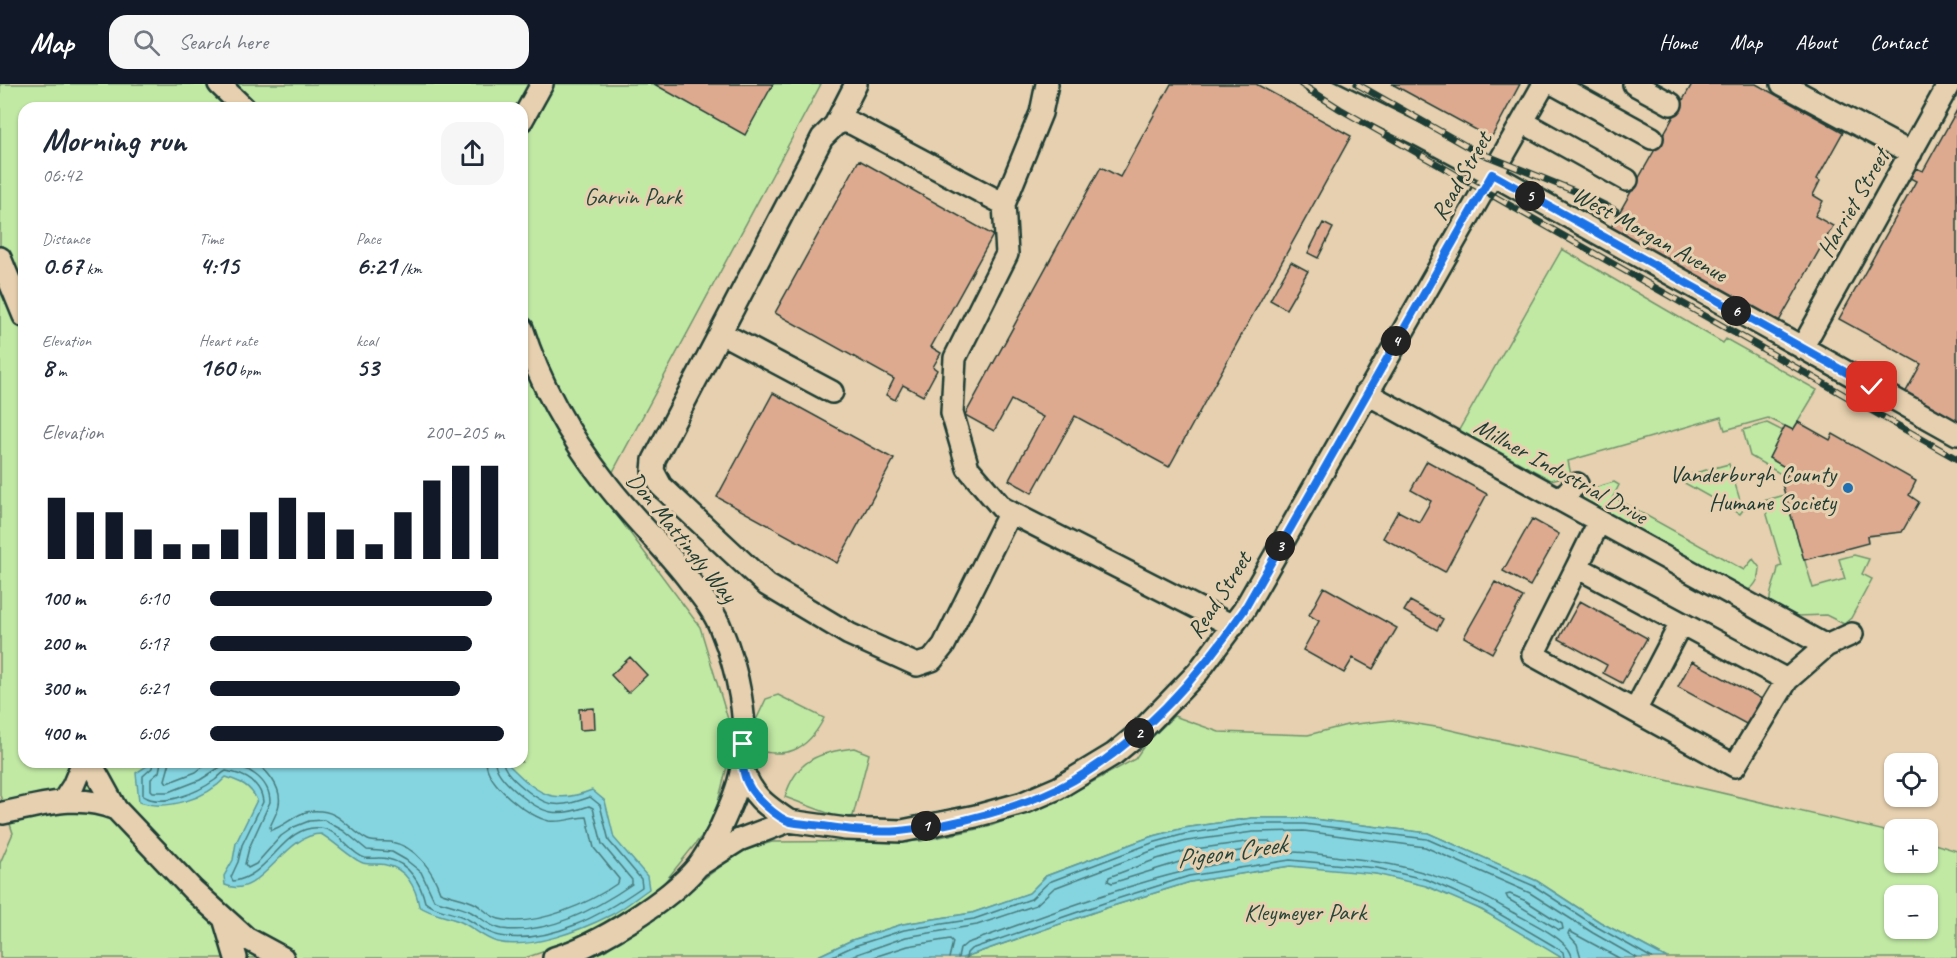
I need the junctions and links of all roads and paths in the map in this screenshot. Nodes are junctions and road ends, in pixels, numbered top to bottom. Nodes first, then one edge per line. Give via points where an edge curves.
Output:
1 (219, 84) edge
2 (542, 84) edge
3 (856, 84) edge
4 (1047, 84) edge
5 (1316, 84) edge
6 (1544, 84) edge
7 (1554, 84) edge
8 (1634, 84) edge
9 (1782, 84) edge
10 (1949, 84) edge
11 (238, 102) edge
12 (1671, 104) dead end
13 (528, 109) edge
14 (1523, 122) junction
15 (835, 125) junction
16 (1652, 138) dead end
17 (1911, 153) junction
18 (1492, 174) junction
19 (1627, 180) dead end
20 (1004, 204) junction
21 (0, 258) edge
22 (18, 302) edge
23 (721, 333) junction
24 (528, 344) edge
25 (1802, 348) junction
26 (832, 392) dead end
27 (1366, 393) junction
28 (1957, 435) edge
29 (1577, 484) dead end
30 (1559, 499) junction
31 (1010, 512) junction
32 (1599, 522) junction
33 (1577, 567) junction
34 (1681, 623) junction
35 (1233, 626) junction
36 (1852, 634) dead end
37 (1826, 646) junction
38 (1787, 680) junction
39 (1635, 711) junction
40 (80, 768) edge
41 (93, 768) edge
42 (742, 768) junction
43 (64, 800) junction
44 (116, 808) junction
45 (1, 814) edge
46 (789, 821) junction
47 (698, 866) junction
48 (224, 918) junction
49 (236, 958) edge
50 (283, 958) edge
51 (554, 958) edge

1 - 11 street
2 - 13 street
3 - 15 street
4 - 20 street via 1041,113
5 - 18 street, West Morgan Avenue
6 - 14 street, Read Street
7 - 16 street
8 - 12 street
9 - 17 street
10 - 17 street, Harriet Street
14 - 18 street, Read Street
14 - 19 street
15 - 20 street via 844,121 854,124
15 - 23 street via 822,138
17 - 25 street, Harriet Street
18 - 25 street, West Morgan Avenue
18 - 27 street, Read Street
20 - 31 street via 1007,254 955,358 952,413 968,468 1002,508
21 - 22 street
23 - 26 street
23 - 31 street via 654,460 653,471 661,486 767,585 849,634 917,665 932,660 944,645
24 - 42 street, Don Mattingly Way via 560,416 604,481 685,575 721,628 742,713
25 - 28 street, West Morgan Avenue
27 - 30 street, Millner Industrial Drive
27 - 35 street, Read Street
29 - 30 street
30 - 32 street, Millner Industrial Drive
31 - 35 street
32 - 33 street
32 - 37 street, Millner Industrial Drive via 1756,601
33 - 34 street
33 - 39 street via 1533,655
34 - 38 street
34 - 39 street
35 - 46 street, Read Street via 1198,672 1138,734 1114,754 1058,788 976,816 902,831
36 - 37 street
37 - 38 street
38 - 39 street via 1735,766
40 - 43 street
41 - 44 street
42 - 46 street, Read Street via 748,786 764,804
42 - 47 street, Don Mattingly Way via 722,825
43 - 44 street via 93,801
43 - 45 street
44 - 48 street
46 - 47 street, Read Street via 740,840
47 - 51 street, Don Mattingly Way via 656,902 610,933
48 - 49 street
48 - 50 street via 246,938

